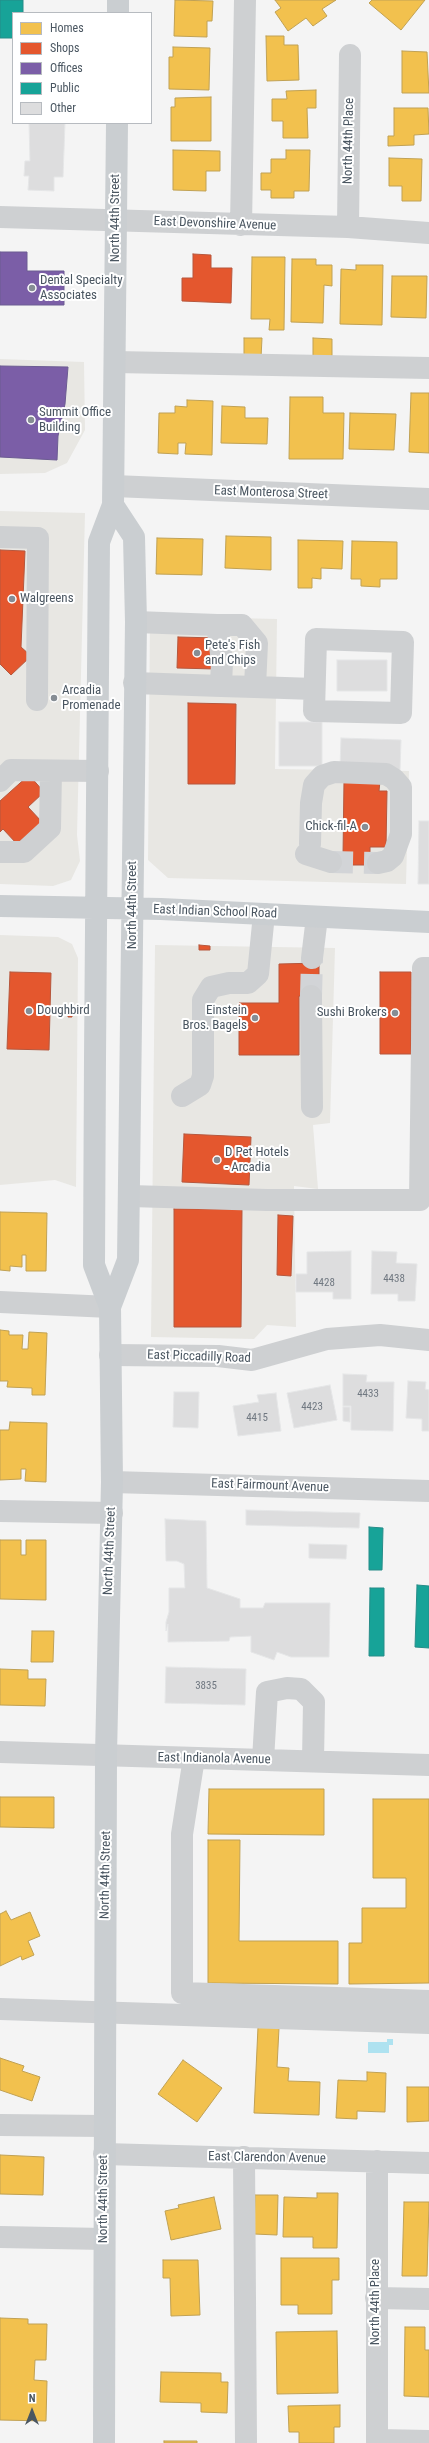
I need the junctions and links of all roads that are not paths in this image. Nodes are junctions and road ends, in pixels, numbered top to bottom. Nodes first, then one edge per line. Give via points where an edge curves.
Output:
1 (118, 0) edge
2 (245, 0) edge
3 (118, 12) edge
4 (350, 55) dead end
5 (117, 124) edge
6 (0, 217) edge
7 (116, 221) junction
8 (241, 225) junction
9 (348, 227) junction
10 (429, 233) edge
11 (115, 362) junction
12 (429, 368) edge
13 (114, 496) junction
14 (429, 499) edge
15 (0, 537) edge
16 (136, 622) junction
17 (217, 625) junction
18 (134, 683) junction
19 (221, 686) junction
20 (255, 687) junction
21 (314, 689) junction
22 (37, 700) dead end
23 (51, 771) junction
24 (98, 771) junction
25 (0, 781) edge
26 (0, 852) edge
27 (330, 862) tunnel mouth
28 (378, 863) tunnel mouth
29 (0, 906) edge
30 (97, 908) junction
31 (134, 909) junction
32 (264, 914) junction
33 (317, 917) junction
34 (429, 922) edge
35 (312, 958) tunnel mouth
36 (426, 968) edge
37 (311, 996) tunnel mouth
38 (182, 1096) dead end
39 (312, 1106) dead end
40 (130, 1196) junction
41 (0, 1302) edge
42 (110, 1307) junction
43 (429, 1340) edge
44 (110, 1355) junction
45 (112, 1482) junction
46 (429, 1491) edge
47 (0, 1511) edge
48 (112, 1513) junction
49 (0, 1752) edge
50 (106, 1755) junction
51 (194, 1758) junction
52 (263, 1760) junction
53 (313, 1761) junction
54 (429, 1765) edge
55 (429, 2001) edge
56 (0, 2009) edge
57 (105, 2012) junction
58 (429, 2023) edge
59 (0, 2125) edge
60 (104, 2126) junction
61 (104, 2154) junction
62 (244, 2157) junction
63 (377, 2161) junction
64 (429, 2163) edge
65 (0, 2237) edge
66 (104, 2239) junction
67 (376, 2298) junction
68 (429, 2299) edge
69 (377, 2441) edge
70 (429, 2441) edge
71 (104, 2443) edge
72 (246, 2443) edge

1 - 3 main road
2 - 8 street
4 - 9 street, North 44th Place
5 - 7 main road, North 44th Street
6 - 7 street, East Devonshire Avenue
7 - 8 street, East Devonshire Avenue
7 - 11 main road, North 44th Street
8 - 9 street, East Devonshire Avenue
9 - 10 street, East Devonshire Avenue
11 - 12 street
11 - 13 main road, North 44th Street
13 - 14 street, East Monterosa Street
13 - 16 main road, North 44th Street via 134,537
13 - 24 main road, North 44th Street via 98,542
15 - 22 street via 38,538
16 - 17 street
16 - 18 main road, North 44th Street
17 - 19 street via 222,661
17 - 20 street via 242,625 257,643
18 - 19 street
18 - 31 main road, North 44th Street
19 - 20 street
20 - 21 street
21 - 21 street via 314,711 401,713 403,642 316,639
23 - 24 street
23 - 25 street via 10,770
23 - 26 street via 50,828 24,852
24 - 30 main road, North 44th Street
27 - 28 street via 308,849 310,803 314,785 322,776 334,772 386,774 400,787 401,834 393,856
29 - 30 main road, East Indian School Road
30 - 31 main road, East Indian School Road
30 - 42 main road, North 44th Street via 94,1265
31 - 32 main road, East Indian School Road
31 - 40 main road, North 44th Street
32 - 33 main road, East Indian School Road
32 - 38 street via 258,974 248,983 229,983 211,987 204,1000 203,1076 200,1085
33 - 34 main road, East Indian School Road
33 - 35 street
36 - 40 street via 420,1200 267,1200
37 - 39 street
40 - 42 main road, North 44th Street via 128,1260
41 - 42 street
42 - 44 main road, North 44th Street
43 - 44 street, East Piccadilly Road via 380,1335 327,1339 252,1360 218,1356
44 - 45 main road, North 44th Street
45 - 46 street, East Fairmount Avenue
45 - 48 main road, North 44th Street
47 - 48 street
48 - 50 main road, North 44th Street
49 - 50 street, East Indianola Avenue
50 - 51 street, East Indianola Avenue
50 - 57 main road, North 44th Street
51 - 52 street, East Indianola Avenue
51 - 55 street via 182,1834 182,1993
52 - 53 street, East Indianola Avenue
52 - 53 street via 267,1692 287,1688 301,1689 314,1702
53 - 54 street, East Indianola Avenue
56 - 57 street
57 - 58 street
57 - 60 main road, North 44th Street
59 - 60 street
60 - 61 main road, North 44th Street
61 - 62 street, East Clarendon Avenue
61 - 66 main road, North 44th Street
62 - 63 street, East Clarendon Avenue
62 - 72 street
63 - 64 street, East Clarendon Avenue
63 - 67 street, North 44th Place
65 - 66 street
66 - 71 main road, North 44th Street
67 - 68 street
67 - 69 street, North 44th Place
69 - 70 street

